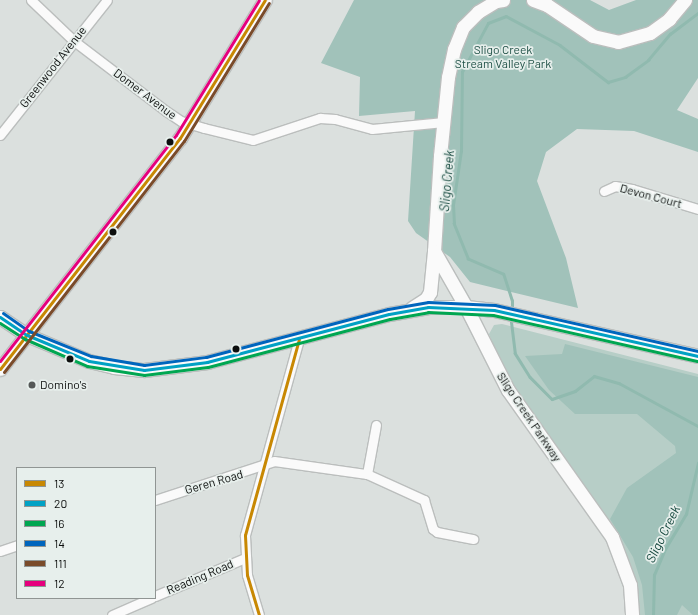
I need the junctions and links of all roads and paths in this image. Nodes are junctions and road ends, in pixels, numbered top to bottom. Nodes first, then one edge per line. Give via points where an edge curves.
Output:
1 (31, 0) edge
2 (107, 0) edge
3 (265, 0) edge
4 (503, 0) edge
5 (533, 0) edge
6 (685, 0) edge
7 (74, 41) junction
8 (444, 122) junction
9 (191, 123) junction
10 (0, 135) edge
11 (604, 191) dead end
12 (698, 209) edge
13 (434, 251) junction
14 (466, 307) junction
15 (410, 309) junction
16 (0, 317) edge
17 (27, 335) junction
18 (298, 339) junction
19 (698, 356) edge
20 (0, 369) edge
21 (376, 425) dead end
22 (264, 464) junction
23 (367, 474) junction
24 (156, 500) edge
25 (473, 539) dead end
26 (16, 545) edge
27 (0, 551) edge
28 (244, 558) junction
29 (156, 596) edge
30 (149, 599) edge
31 (112, 615) edge
32 (259, 615) edge
33 (632, 615) edge

1 - 7 street, Domer Avenue
2 - 7 street, Greenwood Avenue
3 - 9 street
4 - 8 street via 496,1 478,12 464,27 454,49 448,77
5 - 6 street via 547,5 593,36 618,42 650,32 669,19
7 - 9 street, Domer Avenue via 166,111 181,121
7 - 10 street, Greenwood Avenue
8 - 9 street, Domer Avenue via 372,129 336,119 320,118 253,140
8 - 13 street
9 - 17 street
11 - 12 street, Devon Court via 615,186 632,189
13 - 14 street, Sligo Creek Parkway
13 - 15 street via 430,292 426,299
14 - 15 street
14 - 19 street via 494,310
14 - 33 street, Sligo Creek Parkway via 508,390 612,537 630,585
15 - 18 street
16 - 17 street
17 - 18 street via 89,361 114,368 144,370 207,362
17 - 20 street
18 - 22 street
21 - 23 street
22 - 23 street, Geren Road via 274,461
22 - 24 street, Geren Road via 252,471
22 - 28 street via 245,534
23 - 25 street, Geren Road via 424,500 433,529 437,532
26 - 27 street
28 - 29 street, Reading Road
28 - 32 street
30 - 31 street, Reading Road

